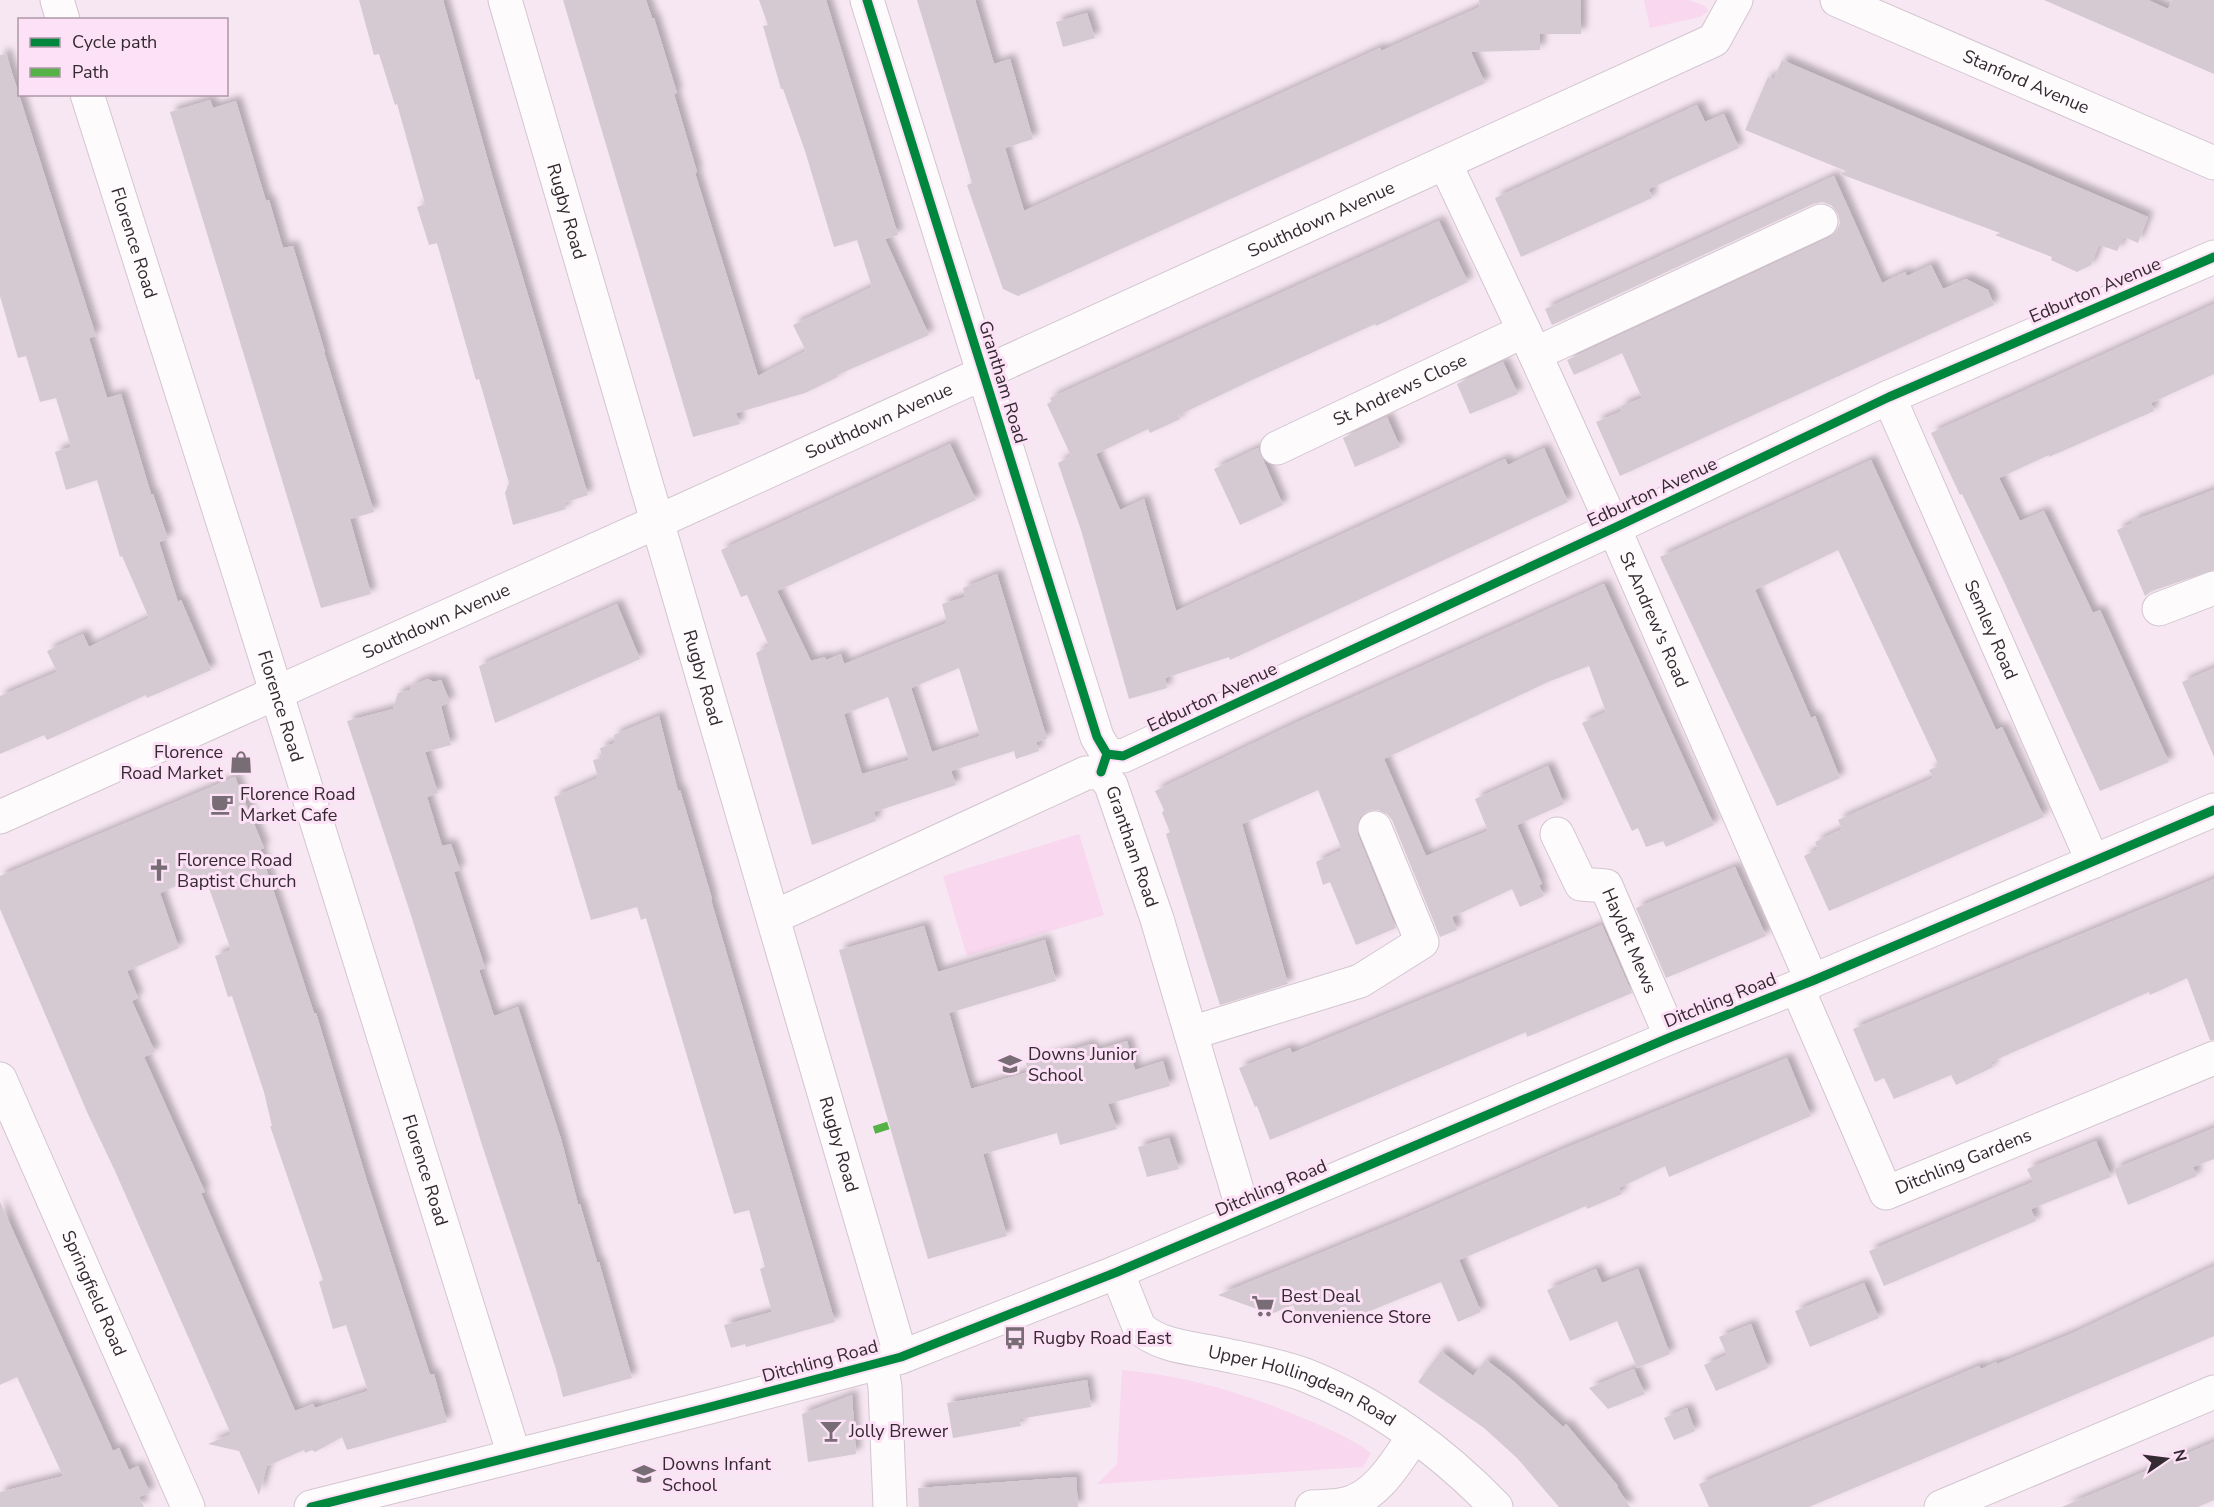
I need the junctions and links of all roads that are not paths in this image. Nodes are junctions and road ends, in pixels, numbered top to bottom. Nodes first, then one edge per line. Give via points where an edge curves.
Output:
1 (57, 0) edge
2 (505, 0) edge
3 (867, 0) edge
4 (1736, 0) edge
5 (1841, 1) edge
6 (62, 18) edge
7 (88, 96) edge
8 (1445, 163) junction
9 (2214, 163) edge
10 (1821, 221) dead end
11 (2214, 257) edge
12 (1530, 343) junction
13 (983, 373) junction
14 (1889, 398) junction
15 (1277, 448) dead end
16 (659, 521) junction
17 (1614, 528) junction
18 (2214, 588) edge
19 (2159, 609) dead end
20 (276, 693) junction
21 (1104, 763) junction
22 (2214, 810) edge
23 (0, 817) edge
24 (1375, 828) dead end
25 (1557, 834) dead end
26 (2093, 862) junction
27 (774, 917) junction
28 (1804, 984) junction
29 (1191, 1033) junction
30 (1671, 1037) junction
31 (2214, 1058) edge
32 (0, 1079) edge
33 (1245, 1217) junction
34 (1117, 1272) junction
35 (891, 1360) junction
36 (2214, 1392) edge
37 (1414, 1436) junction
38 (514, 1455) junction
39 (188, 1507) edge
40 (311, 1507) edge
41 (890, 1507) edge
42 (1312, 1507) edge
43 (1496, 1507) edge
44 (1941, 1507) edge

1 - 6 street
2 - 16 street, Rugby Road
3 - 13 street, Grantham Road
4 - 8 street, Southdown Avenue via 1714,40
5 - 9 street, Stanford Avenue
7 - 20 street, Florence Road
8 - 12 street, St Andrew's Road
8 - 13 street, Southdown Avenue
10 - 12 street, St Andrews Close
11 - 14 street, Edburton Avenue
12 - 15 street, St Andrews Close
12 - 17 street, St Andrew's Road
13 - 16 street, Southdown Avenue
13 - 21 street, Grantham Road
14 - 17 street, Edburton Avenue
14 - 26 street, Semley Road
16 - 20 street, Southdown Avenue
16 - 27 street, Rugby Road
17 - 21 street, Edburton Avenue
17 - 28 street, St Andrew's Road
18 - 19 street
20 - 23 street, Southdown Avenue
20 - 38 street, Florence Road
21 - 27 street, Edburton Avenue
21 - 29 street, Grantham Road
22 - 26 street, Ditchling Road
24 - 29 street via 1422,942 1360,981
25 - 30 street, Hayloft Mews via 1581,884 1606,886
26 - 28 street, Ditchling Road
27 - 35 street, Rugby Road
28 - 30 street, Ditchling Road
28 - 31 street, Ditchling Gardens via 1886,1193
29 - 33 street, Grantham Road
30 - 33 street, Ditchling Road
32 - 39 street, Springfield Road
33 - 34 street, Ditchling Road
34 - 35 street, Ditchling Road
34 - 37 street, Upper Hollingdean Road via 1139,1327 1153,1337 1305,1375 1376,1411
35 - 38 street, Ditchling Road
35 - 41 street, Rugby Road via 885,1387
36 - 44 street
37 - 42 street via 1365,1496 1348,1504
37 - 43 street, Upper Hollingdean Road via 1447,1460
38 - 40 street, Ditchling Road

